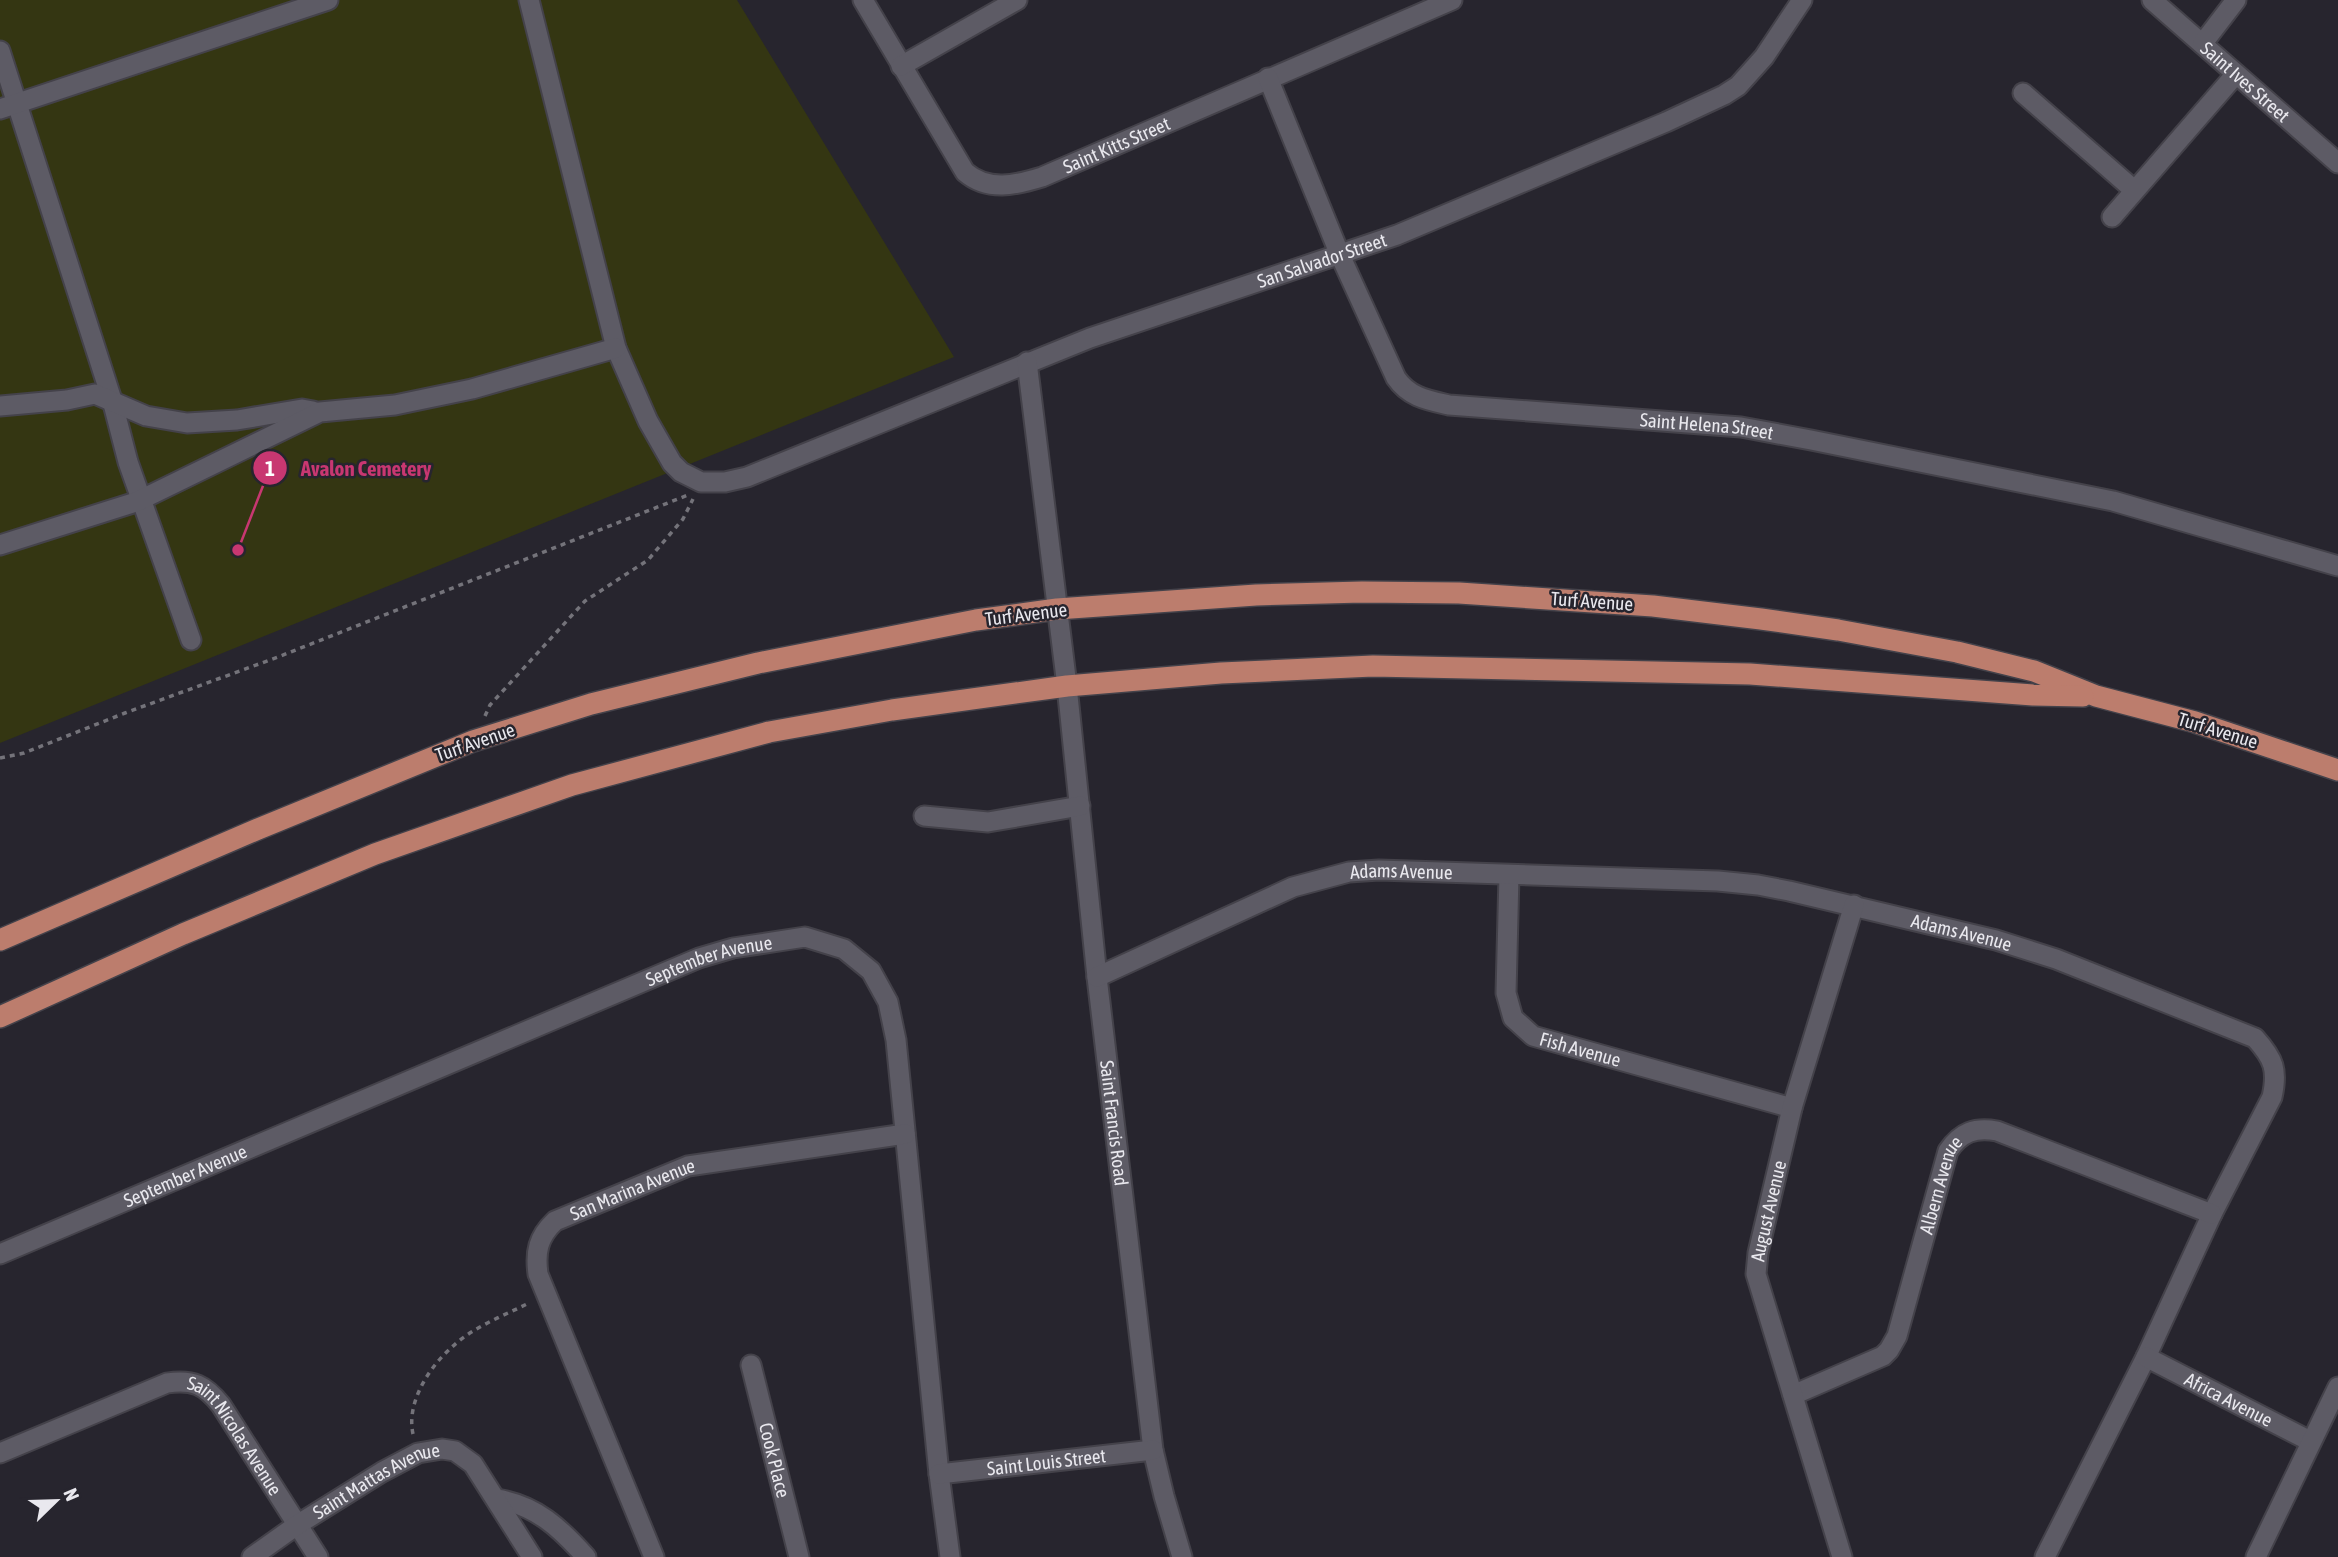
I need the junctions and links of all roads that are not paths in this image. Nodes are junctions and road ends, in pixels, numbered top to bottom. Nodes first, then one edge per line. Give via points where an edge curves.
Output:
1 (328, 0) edge
2 (529, 0) edge
3 (863, 0) edge
4 (1017, 0) edge
5 (1452, 0) edge
6 (1802, 0) edge
7 (2152, 0) edge
8 (2236, 0) edge
9 (2203, 43) junction
10 (0, 51) edge
11 (901, 66) junction
12 (2236, 74) junction
13 (1268, 78) junction
14 (2023, 93) dead end
15 (9, 106) edge
16 (2338, 163) edge
17 (2134, 190) junction
18 (2112, 217) dead end
19 (1340, 255) junction
20 (616, 348) junction
21 (1027, 362) junction
22 (113, 401) junction
23 (0, 407) edge
24 (320, 412) junction
25 (229, 421) junction
26 (219, 461) junction
27 (142, 500) junction
28 (0, 545) edge
29 (2338, 566) edge
30 (1057, 608) junction
31 (191, 640) dead end
32 (1068, 686) junction
33 (2095, 696) junction
34 (2338, 770) edge
35 (1080, 806) junction
36 (924, 816) dead end
37 (1509, 875) junction
38 (1854, 905) junction
39 (0, 940) edge
40 (1097, 978) junction
41 (0, 1017) edge
42 (1792, 1108) junction
43 (905, 1134) junction
44 (2212, 1214) junction
45 (0, 1254) edge
46 (2146, 1357) junction
47 (751, 1365) dead end
48 (2338, 1387) edge
49 (1793, 1395) junction
50 (2311, 1441) junction
51 (1153, 1450) junction
52 (0, 1453) edge
53 (939, 1474) junction
54 (496, 1499) junction
55 (297, 1525) junction
56 (252, 1557) edge
57 (318, 1557) edge
58 (532, 1557) edge
59 (586, 1557) edge
60 (654, 1557) edge
61 (799, 1557) edge
62 (950, 1557) edge
63 (1182, 1557) edge
64 (1842, 1557) edge
65 (2045, 1557) edge
66 (2256, 1557) edge

1 - 15 street
2 - 20 street
3 - 11 street, Saint Kitts Street
4 - 11 street
5 - 13 street, Saint Kitts Street
6 - 19 street, San Salvador Street via 1750,75 1724,95 1474,204
7 - 9 street, Saint Ives Street
8 - 9 street
9 - 12 street, Saint Ives Street
10 - 15 street
11 - 13 street, Saint Kitts Street via 965,172 998,186 1042,177
12 - 16 street, Saint Ives Street
12 - 17 street
13 - 19 street, Saint Helena Street
14 - 17 street
15 - 22 street via 38,174
17 - 18 street
19 - 21 street, San Salvador Street via 1150,316
19 - 29 street, Saint Helena Street via 1396,379 1405,391 1423,399 1450,405 1741,427 2113,501
20 - 21 street, San Salvador Street via 672,463 701,482 747,477
20 - 24 street via 396,405
21 - 30 street
22 - 23 street via 95,394
22 - 25 street via 146,416 187,423
22 - 27 street
24 - 25 street via 302,410
24 - 26 street
25 - 26 street
26 - 27 street
27 - 28 street
27 - 31 street
30 - 32 street, Saint Francis Road
30 - 33 main road, Turf Avenue via 1362,592 1639,604 1838,630 1957,652 2034,670
30 - 39 main road, Turf Avenue via 758,663 591,704 473,741
32 - 33 main road, Turf Avenue via 1221,673 1456,666 1750,674
32 - 35 street, Saint Francis Road
32 - 41 main road, Turf Avenue via 769,732 572,785 375,854
33 - 34 main road, Turf Avenue via 2195,722
35 - 36 street via 988,822
35 - 40 street, Saint Francis Road
37 - 38 street, Adams Avenue via 1718,881
37 - 40 street, Adams Avenue via 1379,870 1323,877
37 - 42 street, Fish Avenue via 1506,993 1513,1018 1522,1028 1533,1036
38 - 42 street, August Avenue
38 - 44 street, Adams Avenue via 2056,959 2255,1038 2274,1065 2272,1097
40 - 51 street, Saint Francis Road
42 - 49 street, August Avenue via 1756,1274
43 - 45 street, September Avenue via 896,1040 888,1002 871,971 844,949 805,937 770,940 675,968
43 - 53 street, September Avenue
43 - 60 street, San Marina Avenue via 688,1166 555,1221 544,1231 537,1266 546,1294
44 - 46 street, Adams Avenue
44 - 49 street, Albern Avenue via 1997,1131 1969,1131 1948,1151 1897,1336 1889,1350
46 - 50 street, Africa Avenue
46 - 65 street, Adams Avenue
47 - 61 street, Cook Place
48 - 50 street
49 - 64 street, August Avenue
50 - 66 street
51 - 53 street, Saint Louis Street
51 - 63 street, Saint Francis Road
52 - 55 street, Saint Nicolas Avenue via 167,1383 193,1382 221,1405
53 - 62 street, September Avenue
54 - 55 street, Saint Mattas Avenue via 464,1456 442,1449 418,1453
54 - 58 street, Saint Mattas Avenue
54 - 59 street via 541,1514
55 - 56 street, Saint Mattas Avenue
55 - 57 street, Saint Nicolas Avenue

